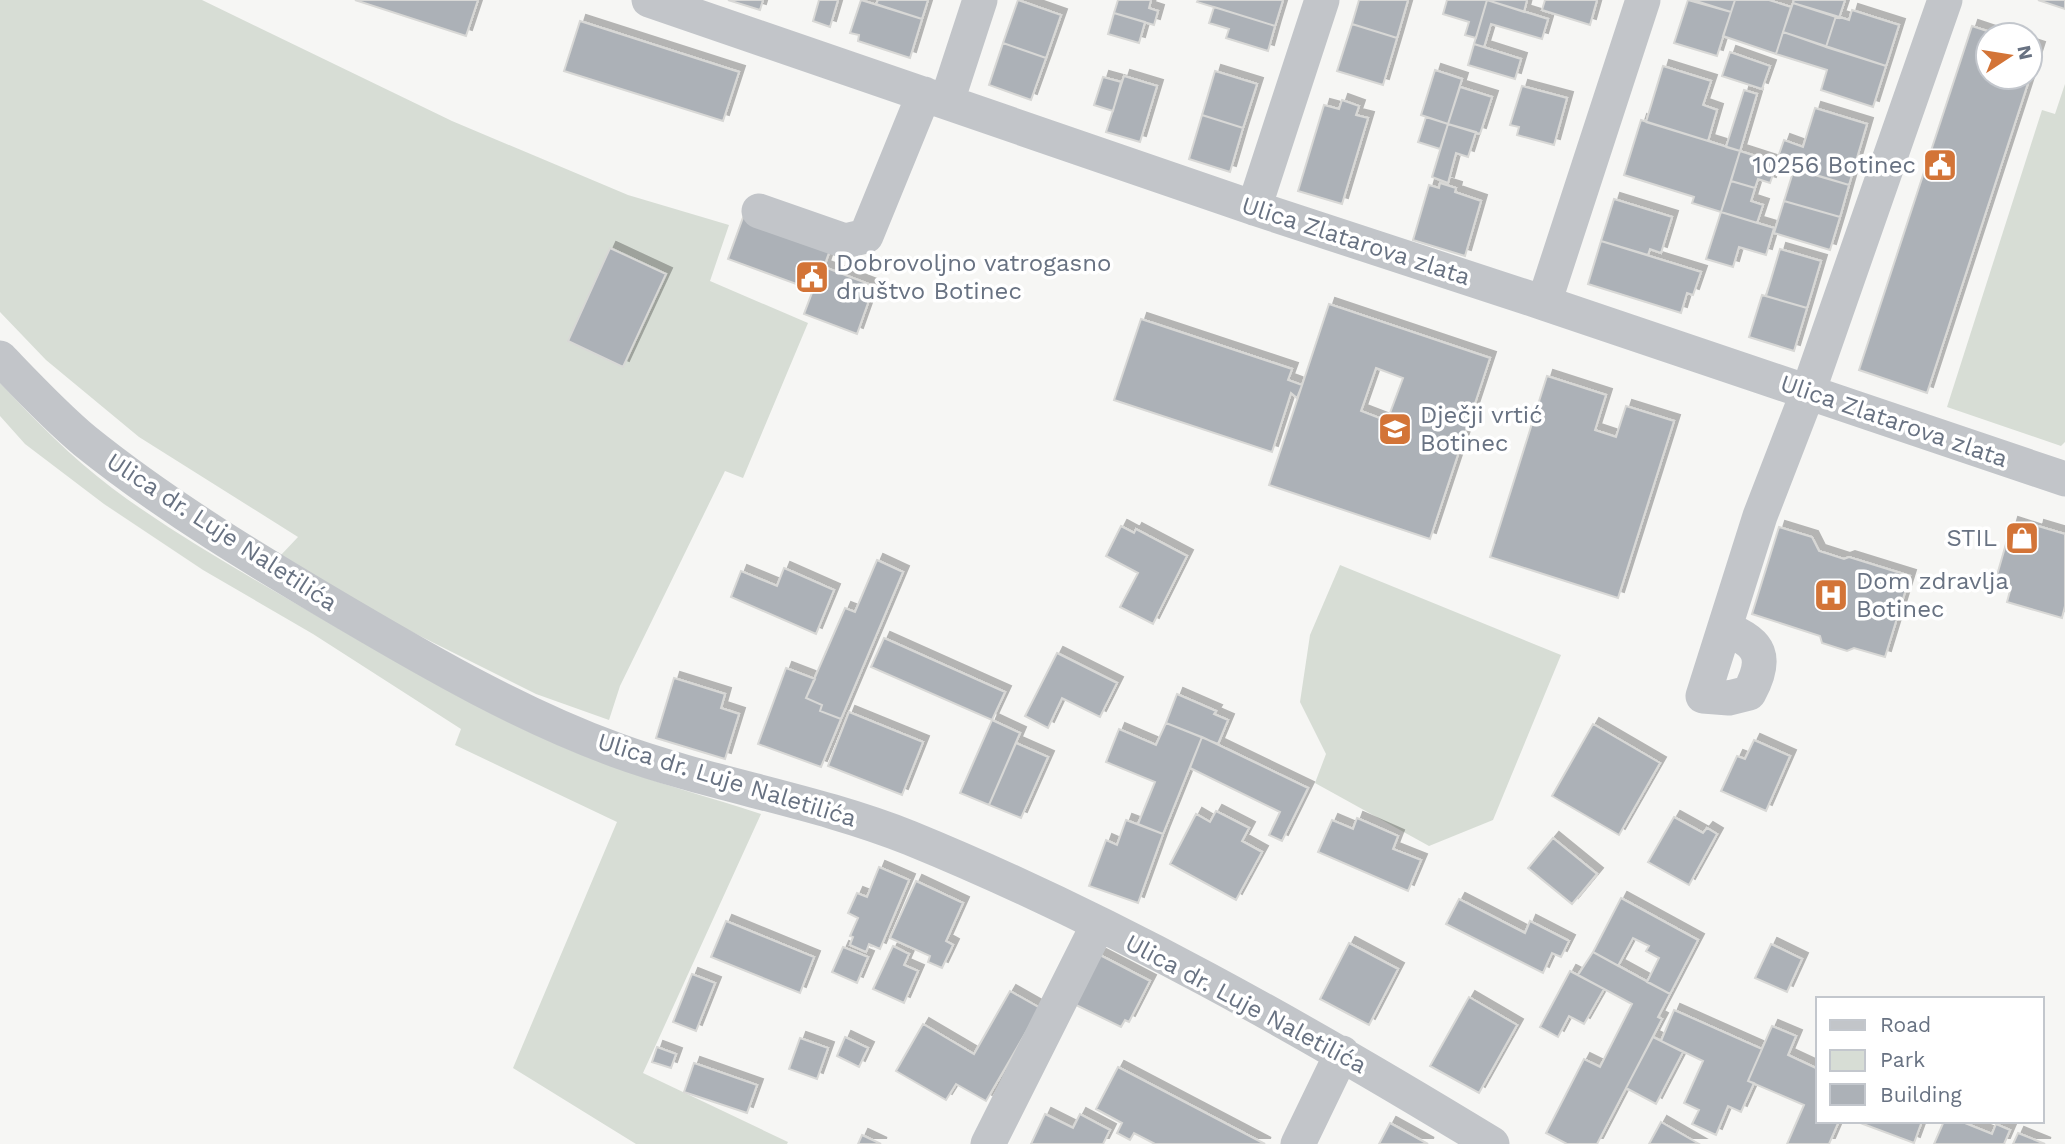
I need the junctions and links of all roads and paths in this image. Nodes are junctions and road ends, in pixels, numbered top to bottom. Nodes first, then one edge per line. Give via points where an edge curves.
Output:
1 (980, 0) edge
2 (1322, 0) edge
3 (1643, 0) edge
4 (1945, 0) edge
5 (666, 3) edge
6 (935, 97) junction
7 (1254, 208) junction
8 (759, 211) dead end
9 (1544, 303) junction
10 (0, 358) edge
11 (1808, 391) junction
12 (2065, 479) edge
13 (1724, 629) dead end
14 (1098, 925) junction
15 (1342, 1053) junction
16 (988, 1144) edge
17 (1298, 1144) edge
18 (1492, 1144) edge

1 - 6 street
2 - 7 street
3 - 9 street
4 - 11 street
5 - 6 street, Ulica Zlatarova zlata
6 - 7 street, Ulica Zlatarova zlata
6 - 8 street via 866,236 845,241
7 - 9 street, Ulica Zlatarova zlata
9 - 11 street, Ulica Zlatarova zlata
10 - 14 street, Ulica dr. Luje Naletilića via 83,440 175,506 396,643 521,709 615,749 906,836
11 - 12 street, Ulica Zlatarova zlata
11 - 13 street via 1760,516
14 - 15 street, Ulica dr. Luje Naletilića
14 - 16 street
15 - 17 street
15 - 18 street, Ulica dr. Luje Naletilića

